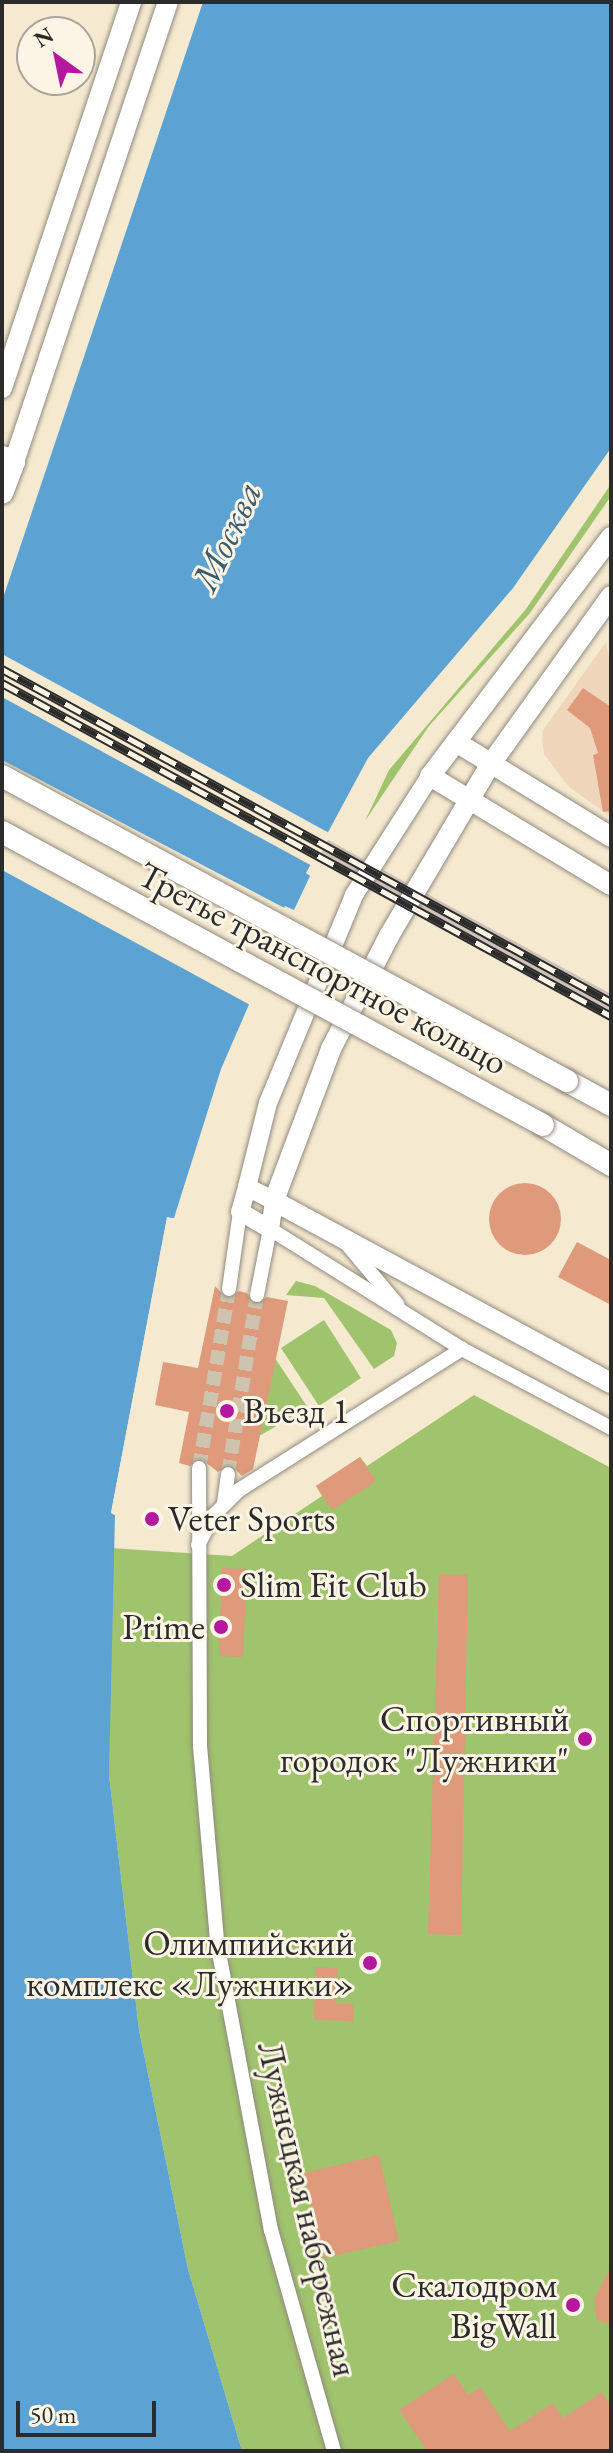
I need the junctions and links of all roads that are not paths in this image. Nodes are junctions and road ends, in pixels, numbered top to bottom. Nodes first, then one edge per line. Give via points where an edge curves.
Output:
1 (131, 2) edge
2 (168, 2) edge
3 (2, 388) edge
4 (8, 459) edge
5 (2, 493) edge
6 (611, 537) edge
7 (611, 596) edge
8 (456, 742) junction
9 (490, 765) junction
10 (2, 776) edge
11 (430, 776) junction
12 (467, 801) junction
13 (2, 832) edge
14 (611, 837) edge
15 (611, 885) edge
16 (611, 1105) edge
17 (558, 1134) junction
18 (611, 1165) edge
19 (611, 1177) edge
20 (247, 1187) junction
21 (274, 1201) junction
22 (240, 1212) junction
23 (270, 1229) junction
24 (343, 1240) junction
25 (229, 1289) tunnel mouth
26 (257, 1295) tunnel mouth
27 (405, 1313) junction
28 (462, 1349) junction
29 (611, 1383) edge
30 (611, 1428) edge
31 (199, 1468) tunnel mouth
32 (228, 1474) tunnel mouth
33 (224, 1503) junction
34 (196, 1549) junction
35 (334, 2451) edge

1 - 3 main road
2 - 4 main road
4 - 5 main road
6 - 8 main road
7 - 9 main road
8 - 9 main road
8 - 11 main road
9 - 12 main road
9 - 14 main road
10 - 16 main road, Третье транспортное кольцо, bridge
11 - 12 main road
11 - 20 street via 381,846 336,934 268,1103
12 - 15 main road
12 - 21 main road via 339,1032
13 - 17 main road, Третье транспортное кольцо, bridge
17 - 18 main road, Третье транспортное кольцо
17 - 19 main road
20 - 21 street
20 - 22 street
21 - 23 street
21 - 24 main road
22 - 23 street
22 - 25 street
23 - 26 street
23 - 27 street
24 - 27 street
24 - 29 main road
27 - 28 street
28 - 30 street
28 - 33 street via 266,1470
31 - 34 street, Лужнецкая набережная
32 - 33 street
33 - 34 street
34 - 35 street, Лужнецкая набережная via 200,1746 219,1954 271,2230

